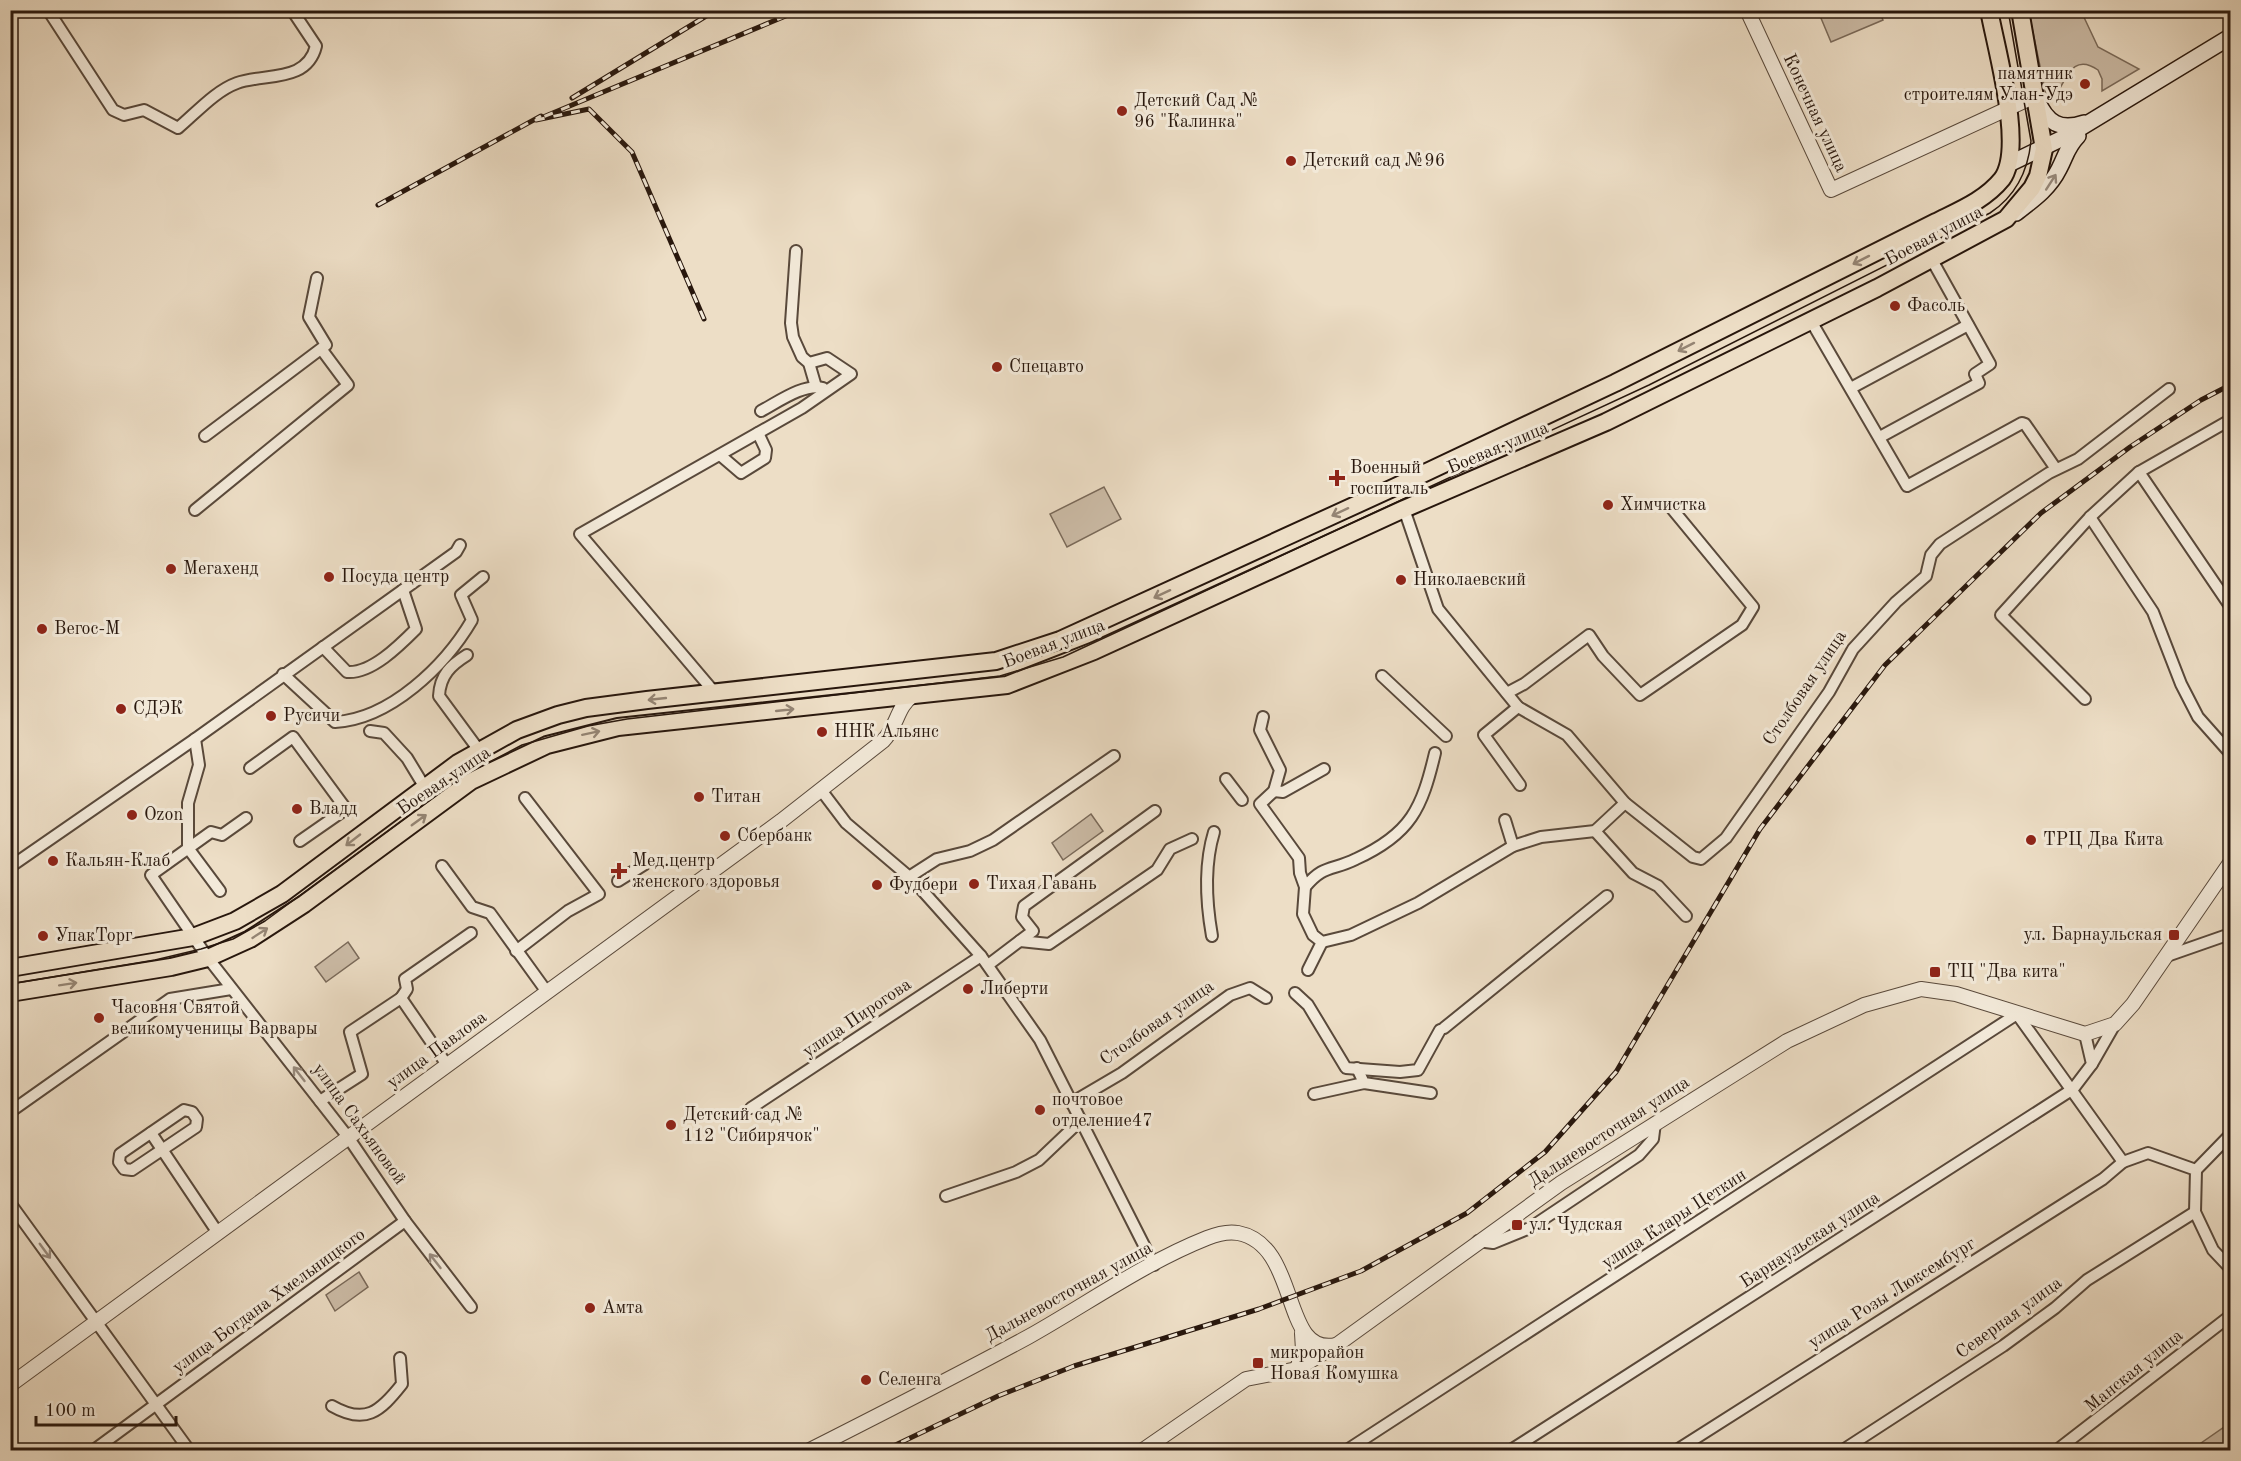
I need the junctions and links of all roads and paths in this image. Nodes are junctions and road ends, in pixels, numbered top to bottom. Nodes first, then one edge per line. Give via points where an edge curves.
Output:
1 (48, 10) edge
2 (292, 10) edge
3 (1747, 10) edge
4 (1989, 10) edge
5 (2020, 10) edge
6 (2230, 37) edge
7 (2035, 96) junction
8 (2008, 108) junction
9 (2092, 121) junction
10 (2044, 149) junction
11 (2005, 171) junction
12 (2007, 219) junction
13 (796, 251) dead end
14 (1932, 260) junction
15 (317, 278) dead end
16 (1811, 321) junction
17 (1968, 325) junction
18 (322, 350) junction
19 (809, 363) junction
20 (816, 387) junction
21 (1851, 388) junction
22 (2169, 389) dead end
23 (829, 390) junction
24 (761, 411) dead end
25 (2230, 422) edge
26 (758, 433) junction
27 (205, 436) dead end
28 (1880, 437) junction
29 (720, 454) junction
30 (2056, 469) junction
31 (2139, 472) junction
32 (1395, 487) junction
33 (1669, 505) dead end
34 (195, 510) dead end
35 (1404, 510) junction
36 (2090, 516) junction
37 (460, 545) dead end
38 (483, 577) dead end
39 (403, 590) junction
40 (2230, 606) edge
41 (323, 647) junction
42 (467, 655) dead end
43 (284, 674) junction
44 (1382, 676) dead end
45 (715, 693) junction
46 (1507, 693) junction
47 (912, 696) junction
48 (2085, 699) dead end
49 (877, 700) junction
50 (1518, 707) junction
51 (1263, 717) dead end
52 (370, 731) dead end
53 (1446, 736) dead end
54 (195, 739) junction
55 (883, 741) junction
56 (478, 749) junction
57 (1435, 753) dead end
58 (2230, 753) edge
59 (1114, 756) dead end
60 (250, 768) dead end
61 (1324, 769) dead end
62 (1226, 779) dead end
63 (1520, 785) dead end
64 (424, 786) junction
65 (821, 790) junction
66 (1274, 791) junction
67 (525, 798) dead end
68 (1242, 800) dead end
69 (1625, 803) junction
70 (1155, 811) dead end
71 (246, 818) dead end
72 (1505, 820) dead end
73 (1595, 831) junction
74 (1214, 832) dead end
75 (1192, 839) dead end
76 (300, 841) dead end
77 (1513, 846) junction
78 (188, 848) junction
79 (2230, 863) edge
80 (645, 864) dead end
81 (442, 866) dead end
82 (10, 867) edge
83 (909, 877) junction
84 (618, 882) dead end
85 (1305, 887) junction
86 (220, 891) dead end
87 (1607, 897) dead end
88 (1686, 916) dead end
89 (471, 933) dead end
90 (2230, 934) edge
91 (1212, 936) dead end
92 (193, 938) junction
93 (1020, 941) junction
94 (1322, 942) junction
95 (516, 951) junction
96 (981, 956) junction
97 (2167, 957) junction
98 (208, 958) junction
99 (10, 962) edge
100 (988, 965) junction
101 (32, 966) junction
102 (10, 968) edge
103 (1308, 970) dead end
104 (231, 989) junction
105 (547, 992) junction
106 (10, 993) edge
107 (1295, 993) dead end
108 (400, 998) junction
109 (1266, 998) dead end
110 (2017, 1014) junction
111 (2115, 1024) junction
112 (2085, 1034) junction
113 (2092, 1064) junction
114 (447, 1065) junction
115 (1357, 1068) junction
116 (1364, 1083) junction
117 (2073, 1089) junction
118 (1431, 1093) dead end
119 (1314, 1094) dead end
120 (320, 1101) junction
121 (1071, 1103) junction
122 (751, 1108) dead end
123 (10, 1112) edge
124 (1080, 1121) junction
125 (1654, 1123) junction
126 (151, 1133) junction
127 (2230, 1135) edge
128 (348, 1137) junction
129 (162, 1150) junction
130 (2123, 1162) junction
131 (2196, 1170) junction
132 (946, 1196) dead end
133 (10, 1203) edge
134 (2195, 1212) junction
135 (405, 1221) junction
136 (218, 1233) junction
137 (1478, 1241) junction
138 (1154, 1265) junction
139 (2230, 1268) edge
140 (471, 1307) dead end
141 (2230, 1316) edge
142 (96, 1322) junction
143 (1302, 1333) junction
144 (1338, 1344) junction
145 (400, 1358) dead end
146 (1297, 1369) junction
147 (10, 1385) edge
148 (157, 1404) junction
149 (332, 1406) dead end
150 (94, 1450) edge
151 (189, 1450) edge
152 (810, 1450) edge
153 (1143, 1450) edge
154 (1347, 1450) edge
155 (1511, 1450) edge
156 (1677, 1450) edge
157 (1843, 1450) edge
158 (2057, 1450) edge

1 - 2 street via 113,110 124,115 144,110 177,128 238,83 291,73 305,66 316,46
3 - 8 street, Конечная улица via 1831,190
4 - 8 main road
5 - 7 main road
6 - 9 main road
7 - 8 street, Конечная улица
7 - 9 main road via 2052,122 2070,128
7 - 10 main road
8 - 11 main road via 2012,152
9 - 10 main road
12 -> 9 main road via 2044,193 2060,168 2066,147
10 - 11 main road
10 - 12 main road, Боевая улица via 2032,188
11 -> 32 main road, Боевая улица via 1981,199 1614,383
12 - 14 main road, Боевая улица
13 - 19 street via 791,323 797,347
14 - 16 main road, Боевая улица
14 - 17 street
15 - 18 street via 309,317 324,339 326,345
16 - 21 street
16 - 35 main road, Боевая улица via 1606,422
17 - 21 street
17 - 28 street via 1990,364 1975,374 1979,383
18 - 27 street
18 - 34 street via 348,385
19 - 20 street
19 - 23 street via 827,358 851,375
20 - 23 street
20 - 24 street
21 - 28 street
22 - 30 street, Столбовая улица via 2078,459
23 - 26 street
25 - 31 street
26 - 29 street
26 - 29 street via 766,450 765,458 741,473
28 - 30 street via 1907,486 2022,423
29 - 45 street via 580,534
30 - 69 street, Столбовая улица via 1934,551 1926,576 1852,649 1829,693 1726,837 1707,856 1694,857
31 - 36 street
31 - 40 street
32 - 35 main road, Столбовая улица
32 -> 45 main road, Боевая улица via 1026,652 996,661
33 - 46 street via 1753,607 1742,625 1640,695 1589,635
35 - 46 street, Столбовая улица via 1438,609
35 - 47 main road, Боевая улица via 1050,669 1007,685
36 - 48 street via 2001,615
36 - 58 street via 2153,612 2198,717
37 - 39 street via 456,552
38 - 43 street via 461,595 472,620 462,638 409,693 378,710 334,722
39 - 41 street
39 - 41 street via 416,629 400,645 359,673 347,672
41 - 43 street
42 - 56 street via 445,674 439,696
43 - 54 street
44 - 53 street
45 -> 56 main road, Боевая улица via 585,708 517,730
46 - 50 street, Столбовая улица
47 - 49 main road, Боевая улица
47 - 55 street, улица Павлова via 902,705 896,725
49 - 55 street, улица Павлова via 890,706 894,714 890,732
98 -> 49 main road, Боевая улица via 250,939 304,904 471,781 547,745 618,727
50 - 63 street via 1484,735
50 - 69 street, Столбовая улица via 1567,735
51 - 66 street via 1260,730 1280,770
52 - 64 street via 384,733 407,758
54 - 78 street via 199,765 188,803
54 - 82 street
55 - 65 street, улица Павлова
56 - 64 main road, Боевая улица
57 - 85 street via 1425,794 1408,825 1356,860 1317,872
59 - 83 street via 993,840 970,851 937,859
60 - 76 street via 293,736 346,809
61 - 66 street via 1283,792
62 - 68 street
64 -> 92 main road, Боевая улица via 282,894 235,921
65 - 83 street via 846,824
65 - 105 street, улица Павлова
66 - 85 street via 1260,804 1299,858
67 - 95 street via 599,894 568,911
69 - 73 street
70 - 93 street via 1024,906 1022,917 1033,931
71 - 78 street via 222,835 211,832
72 - 77 street
73 - 77 street via 1541,837
73 - 88 street via 1633,873 1658,886
74 - 91 street via 1207,883
75 - 93 street via 1170,849 1157,870 1048,944
77 - 94 street via 1418,903 1351,935
78 - 86 street
78 - 92 street, улица Сахьяновой via 151,875
79 - 97 street
80 - 84 street
81 - 95 street via 472,907 490,913
83 - 96 street
85 - 94 street via 1303,914 1313,935
87 - 115 street via 1442,1029 1418,1070
89 - 108 street via 405,978 407,989
90 - 97 street
92 - 98 street, улица Сахьяновой
92 - 101 main road, Боевая улица
93 - 100 street
94 - 103 street
95 - 105 street
96 - 100 street
96 - 122 street, улица Пирогова
97 - 111 street
98 - 104 street, улица Сахьяновой
106 -> 98 main road, Боевая улица
99 - 101 main road
100 - 121 street via 1040,1040
101 - 102 main road, Боевая улица
120 -> 104 street, улица Сахьяновой
104 - 123 street via 170,999
105 - 114 street, улица Павлова
107 - 115 street via 1308,1005 1346,1068
108 - 114 street
108 - 120 street via 350,1032 362,1074
109 - 121 street, Столбовая улица via 1250,988 1230,995 1122,1073
110 - 112 street
110 - 117 street
110 - 125 street, Дальневосточная улица via 1956,994 1921,989 1864,1005 1787,1041
110 - 154 street, улица Клары Цеткин
111 - 112 street
111 - 113 street, Барнаульская улица
112 - 113 street
113 - 117 street, Барнаульская улица
114 - 128 street, улица Павлова
115 - 116 street
116 - 118 street
116 - 119 street
117 - 130 street
117 - 155 street, Барнаульская улица
120 - 128 street, улица Сахьяновой
121 - 124 street
124 - 132 street via 1040,1160
124 - 138 street
125 - 137 street, Дальневосточная улица
125 - 137 street via 1653,1139 1639,1155 1530,1228 1493,1243
126 - 129 street
126 - 129 street via 120,1154 119,1162 124,1169 132,1170
126 - 129 street via 184,1110 197,1119 196,1127
127 - 131 street
128 - 135 street, улица Сахьяновой
128 - 136 street, улица Павлова
129 - 136 street
130 - 131 street via 2148,1153
130 - 156 street, улица Розы Люксембург via 2103,1179
131 - 134 street
133 -> 142 street
134 - 139 street via 2213,1250
134 - 157 street, Северная улица via 2087,1280 2003,1346
140 -> 135 street, улица Сахьяновой
135 - 148 street, улица Богдана Хмельницкого
136 - 142 street, улица Павлова
137 - 144 street, Дальневосточная улица
138 - 143 street, Дальневосточная улица via 1223,1233 1250,1236 1273,1258
138 - 152 street, Дальневосточная улица via 1028,1337
141 - 158 street, Манская улица
142 - 147 street, улица Павлова
142 - 148 street
143 - 144 street via 1313,1344
143 - 146 street, Дальневосточная улица via 1303,1350
144 - 146 street, Дальневосточная улица
145 - 149 street via 402,1384 391,1398 367,1415 350,1416
146 - 153 street, Дальневосточная улица via 1246,1379
148 - 150 street, улица Богдана Хмельницкого
148 - 151 street

